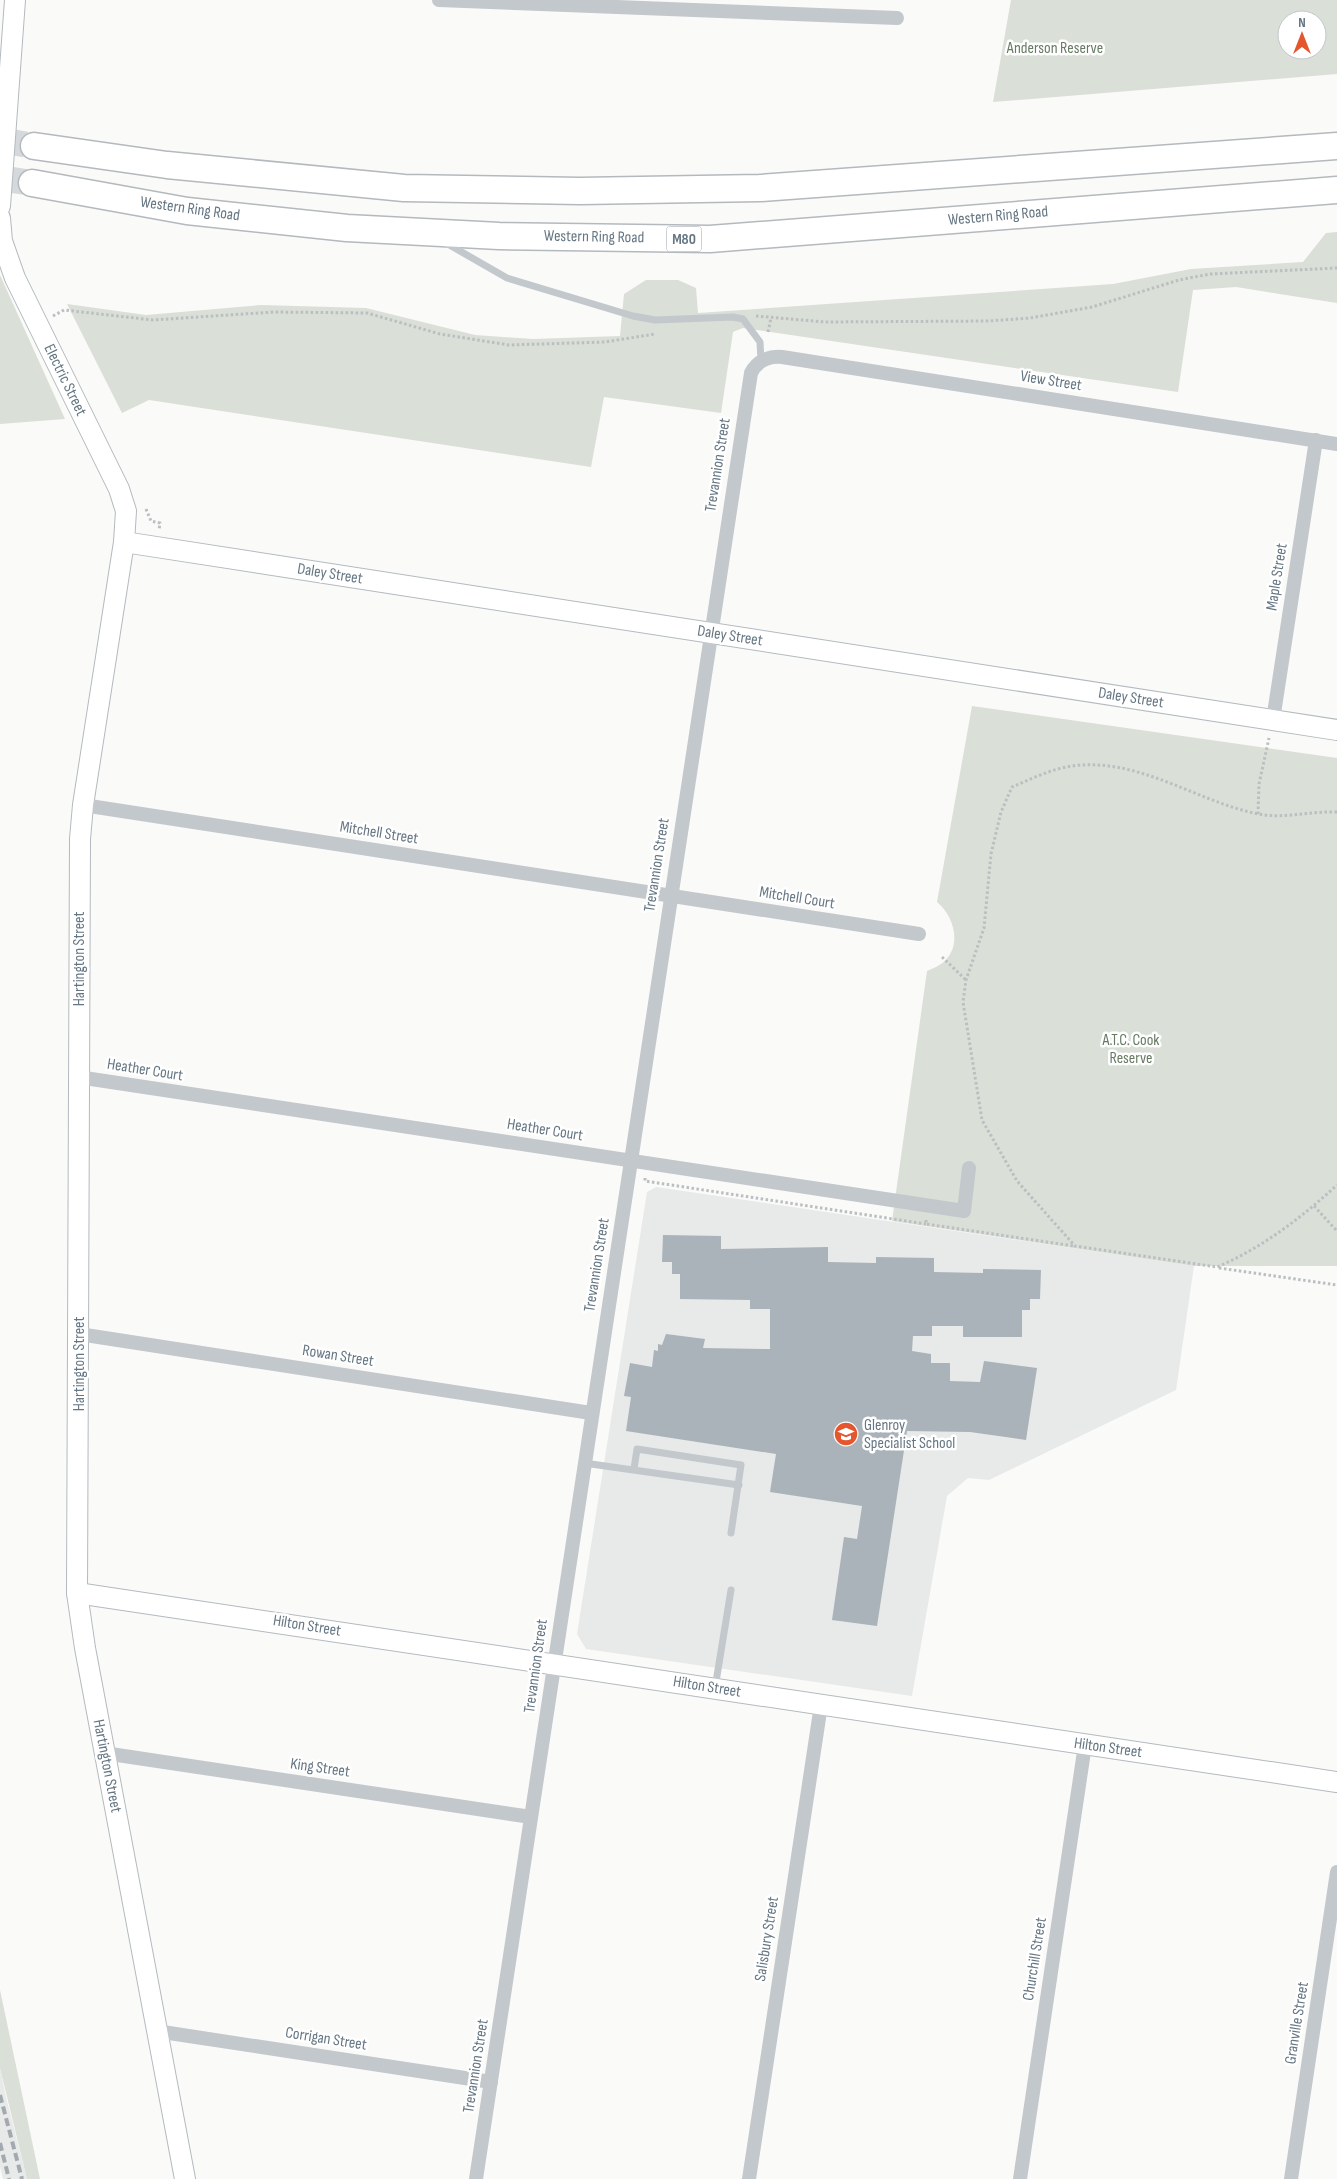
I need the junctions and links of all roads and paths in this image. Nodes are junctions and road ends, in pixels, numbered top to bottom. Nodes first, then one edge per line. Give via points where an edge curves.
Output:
1 (15, 0) edge
2 (438, 0) edge
3 (540, 2) edge
4 (898, 18) dead end
5 (34, 146) tunnel mouth
6 (1337, 146) edge
7 (32, 183) tunnel mouth
8 (1337, 190) edge
9 (0, 206) edge
10 (0, 218) edge
11 (428, 233) junction
12 (761, 362) junction
13 (1316, 440) junction
14 (1337, 444) edge
15 (124, 542) junction
16 (710, 633) junction
17 (1273, 720) junction
18 (1337, 730) edge
19 (83, 805) junction
20 (1337, 812) edge
21 (1258, 814) junction
22 (670, 896) junction
23 (919, 934) dead end
24 (942, 957) dead end
25 (966, 980) junction
26 (78, 1078) junction
27 (630, 1161) junction
28 (968, 1168) dead end
29 (1337, 1185) edge
30 (1314, 1206) junction
31 (1337, 1231) edge
32 (1217, 1267) junction
33 (1337, 1285) edge
34 (79, 1334) junction
35 (591, 1413) junction
36 (584, 1463) junction
37 (634, 1470) junction
38 (739, 1485) junction
39 (731, 1532) dead end
40 (731, 1590) dead end
41 (77, 1593) junction
42 (554, 1663) junction
43 (715, 1689) junction
44 (821, 1705) junction
45 (1086, 1744) junction
46 (104, 1753) junction
47 (1337, 1782) edge
48 (532, 1817) junction
49 (1337, 1872) edge
50 (156, 2031) junction
51 (491, 2082) junction
52 (185, 2179) edge
53 (476, 2179) edge
54 (749, 2179) edge
55 (1020, 2179) edge
56 (1291, 2179) edge

1 - 9 street
2 - 3 street
3 - 4 street
5 - 6 highway via 167,165 394,187 580,191 760,188
7 - 11 highway, Western Ring Road / M80 via 187,211
8 - 11 highway, Western Ring Road / M80 via 710,239
10 - 15 street, Electric Street via 2,241 15,278 125,503
11 - 12 lane via 504,277 633,316 655,320 743,319 760,342
12 - 13 street, View Street via 771,357 782,357
12 - 16 street, Trevannion Street via 749,378
13 - 14 street, View Street
13 - 17 street, Maple Street
15 - 16 street, Daley Street
15 - 19 street, Hartington Street
16 - 17 street, Daley Street
16 - 22 street, Trevannion Street
17 - 18 street, Daley Street
17 - 21 path via 1259,784
19 - 22 street, Mitchell Street
19 - 26 street, Hartington Street
20 - 21 path via 1292,817
21 - 25 path via 1224,806 1122,767 1072,766 1044,773 1012,787 1001,812 991,854 984,928
22 - 23 street, Mitchell Court
22 - 27 street, Trevannion Street
24 - 25 path
25 - 32 path via 963,1002 979,1110 1016,1181 1075,1246
26 - 27 street, Heather Court
26 - 34 street, Hartington Street
27 - 28 street, Heather Court via 964,1211
27 - 35 street, Trevannion Street
29 - 30 path
30 - 31 path
30 - 32 path via 1267,1241
32 - 33 path
34 - 35 street, Rowan Street
34 - 41 street, Hartington Street
35 - 36 street, Trevannion Street
36 - 37 lane
36 - 42 street, Trevannion Street
37 - 38 lane
37 - 38 lane via 637,1449 741,1465
38 - 39 lane
40 - 43 lane
41 - 42 street, Hilton Street
41 - 46 street, Hartington Street
42 - 43 street, Hilton Street
42 - 48 street, Trevannion Street
43 - 44 street, Hilton Street
44 - 45 street, Hilton Street
44 - 54 street, Salisbury Street
45 - 47 street, Hilton Street
45 - 55 street, Churchill Street
46 - 48 street, King Street
46 - 50 street, Hartington Street
48 - 51 street, Trevannion Street
49 - 56 street, Granville Street
50 - 51 street, Corrigan Street
50 - 52 street, Hartington Street
51 - 53 street, Trevannion Street

